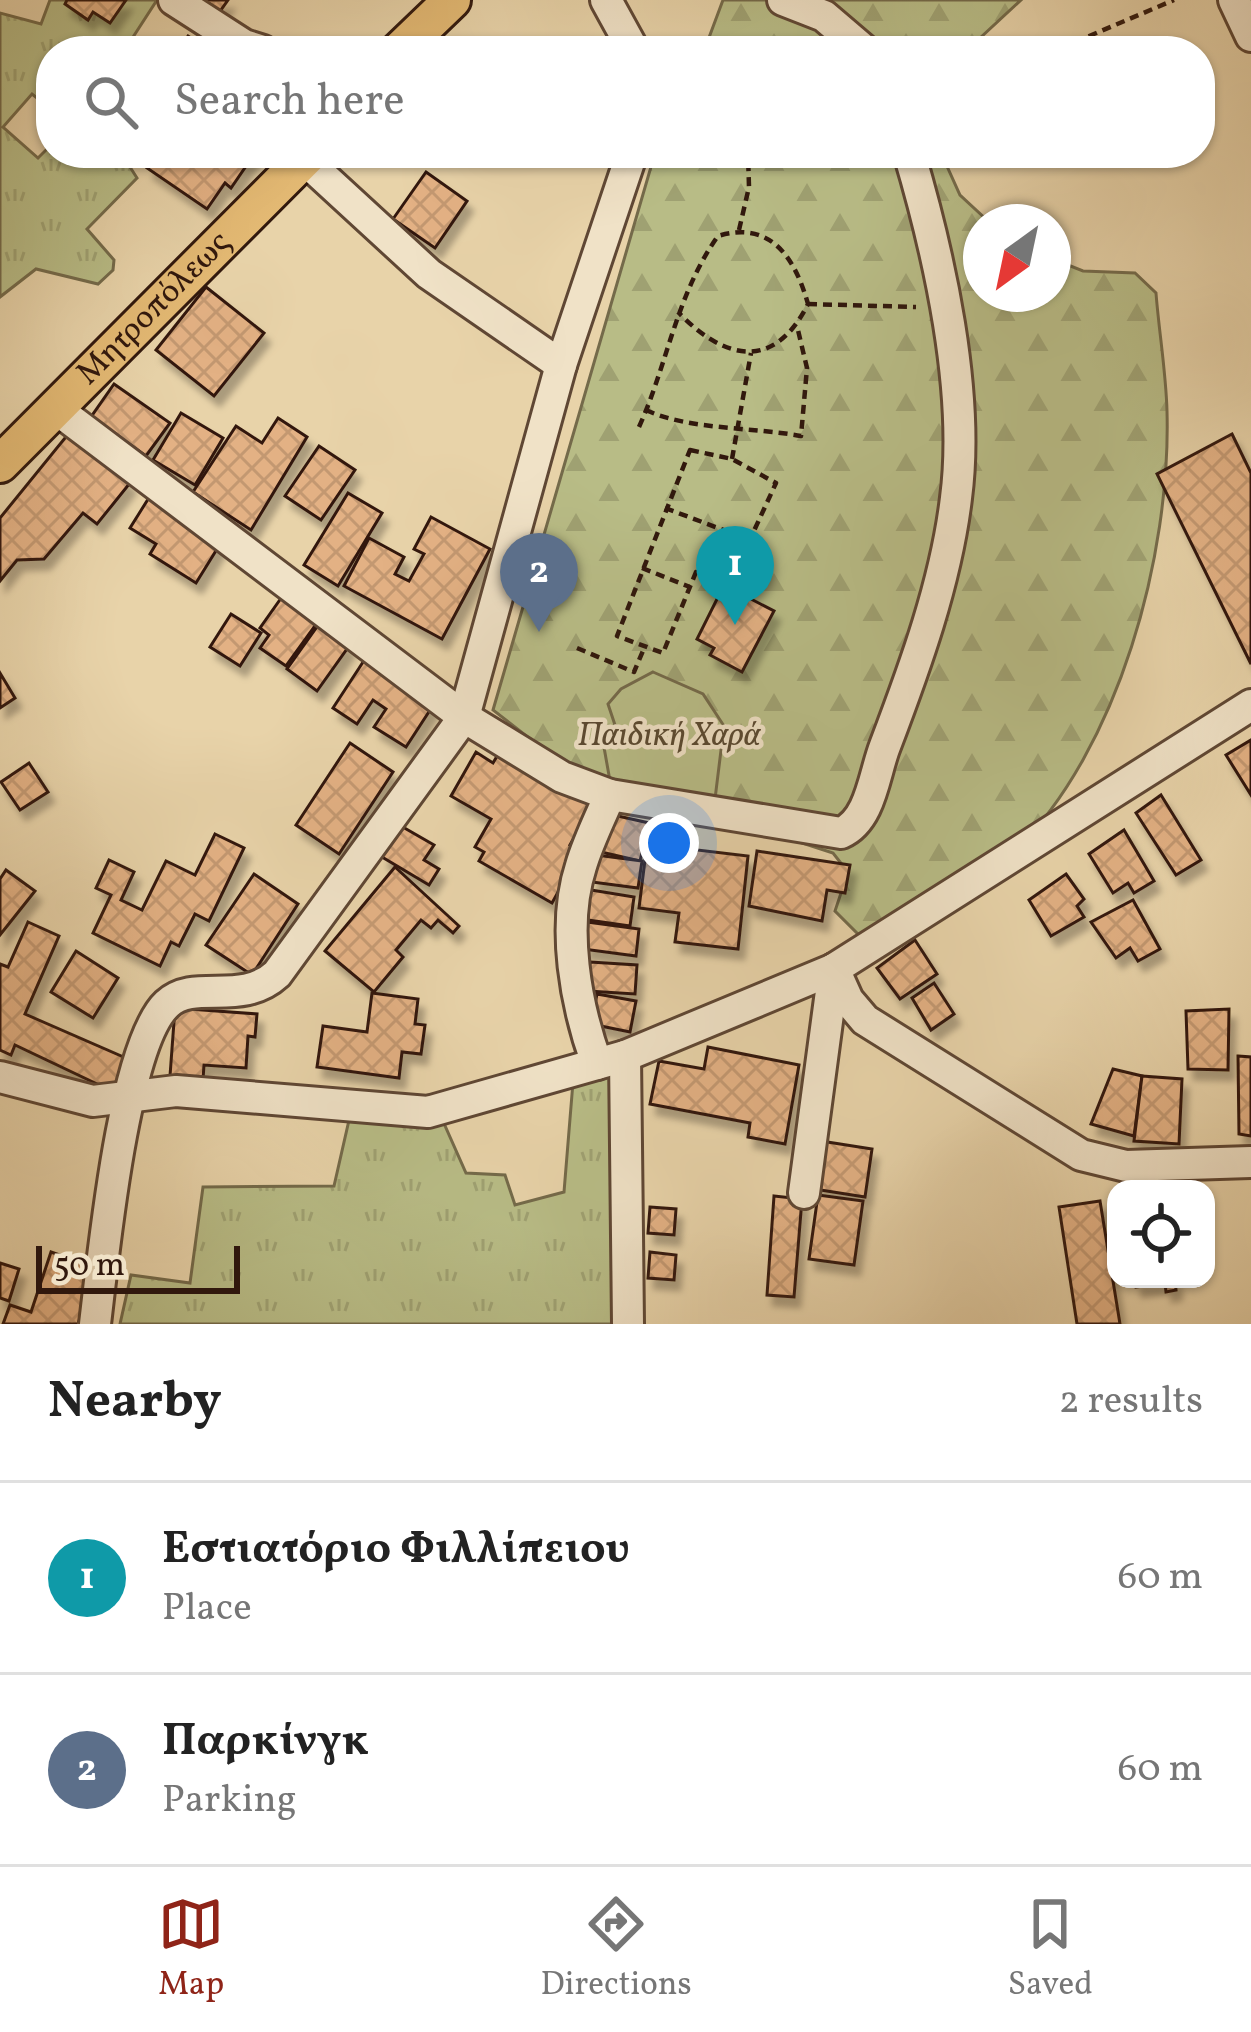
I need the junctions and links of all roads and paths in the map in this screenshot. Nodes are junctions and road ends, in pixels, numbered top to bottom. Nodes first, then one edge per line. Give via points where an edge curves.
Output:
1 (174, 0) edge
2 (452, 0) edge
3 (606, 0) edge
4 (784, 0) edge
5 (1174, 0) edge
6 (1234, 0) edge
7 (1251, 35) edge
8 (230, 36) edge
9 (415, 36) edge
10 (626, 36) edge
11 (847, 36) edge
12 (1089, 36) edge
13 (295, 168) edge
14 (319, 168) edge
15 (627, 168) edge
16 (748, 168) edge
17 (913, 168) edge
18 (740, 230) junction
19 (945, 299) junction
20 (808, 304) junction
21 (678, 312) junction
22 (797, 326) junction
23 (751, 353) junction
24 (561, 365) junction
25 (55, 408) junction
26 (646, 410) junction
27 (740, 425) junction
28 (639, 428) dead end
29 (2, 457) edge
30 (732, 459) junction
31 (665, 508) junction
32 (750, 540) junction
33 (642, 568) junction
34 (690, 587) junction
35 (645, 646) junction
36 (577, 648) dead end
37 (1251, 705) edge
38 (464, 717) junction
39 (610, 795) junction
40 (834, 969) junction
41 (611, 1060) junction
42 (0, 1077) edge
43 (126, 1100) junction
44 (1251, 1162) edge
45 (804, 1193) dead end
46 (95, 1324) edge
47 (628, 1324) edge

1 - 8 street
2 - 9 main road
3 - 10 street
4 - 11 street
5 - 12 path
6 - 7 street
13 - 25 main road, Μητροπόλεως
14 - 24 street via 429,274
15 - 24 street
16 - 18 path
17 - 19 street
18 - 20 path via 786,250
18 - 21 path via 718,236
19 - 20 path via 887,309
19 - 39 street via 957,495 928,618 856,824 833,836
20 - 22 path
21 - 23 path via 727,351
21 - 26 path
22 - 23 path
22 - 27 path via 807,368 801,436
23 - 27 path
24 - 38 street
25 - 29 main road, Μητροπόλεως
25 - 38 street
26 - 27 path via 668,421
26 - 28 path
27 - 30 path
30 - 31 path via 690,450
30 - 32 path via 776,483
31 - 32 path
31 - 33 path
32 - 34 path via 729,585 696,572
33 - 34 path
33 - 35 path via 617,636
34 - 35 path via 663,653
35 - 36 path via 634,672
37 - 40 street
38 - 39 street via 562,777
38 - 43 street via 277,974 251,992 185,994 166,1004
39 - 41 street via 579,870 573,943 581,1020
40 - 41 street
40 - 44 street via 866,1020 1081,1155 1126,1166
40 - 45 street
41 - 43 street via 428,1112 176,1091
41 - 47 street
42 - 43 street via 93,1101
43 - 46 street

